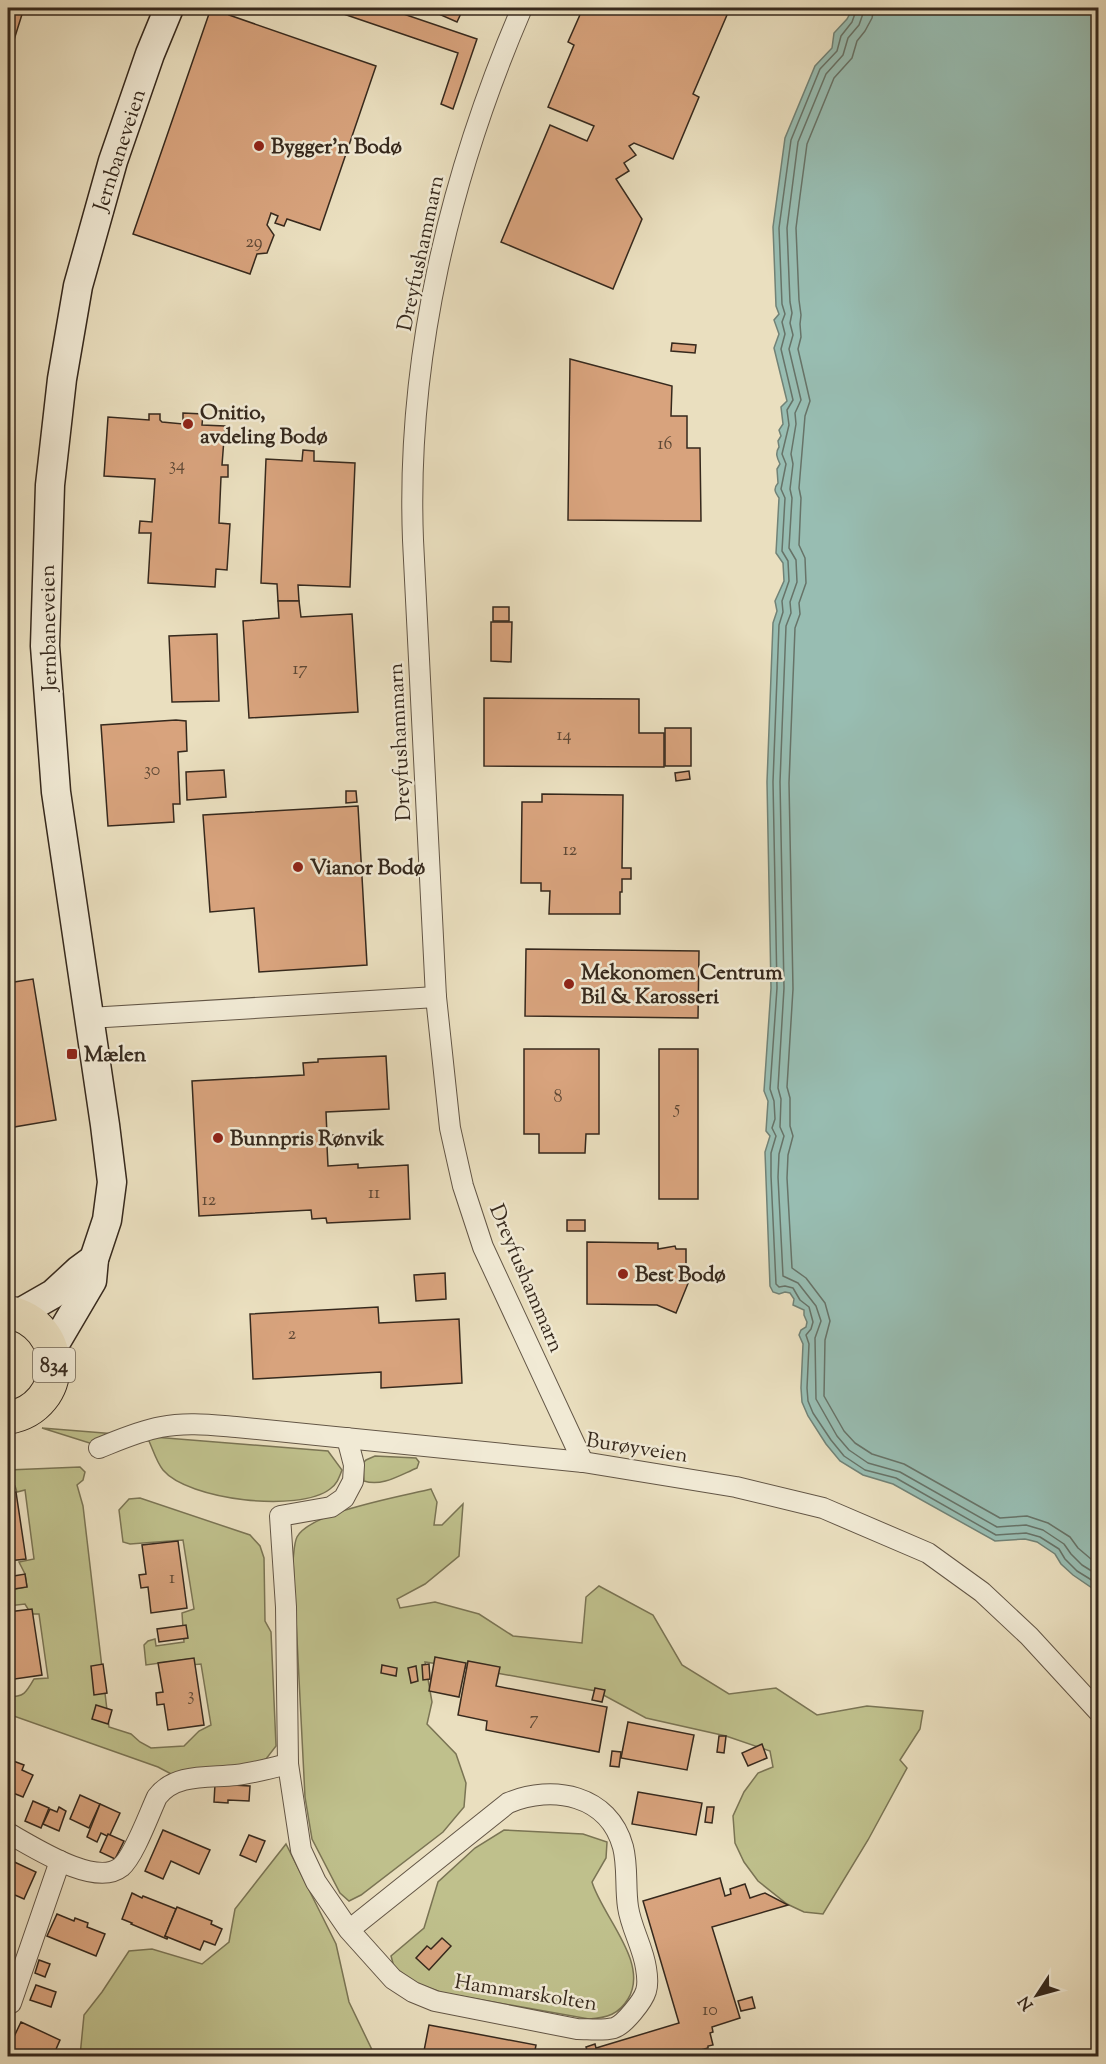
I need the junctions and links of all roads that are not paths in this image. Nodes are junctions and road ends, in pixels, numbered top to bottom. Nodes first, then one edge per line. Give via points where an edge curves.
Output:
1 (169, 8) edge
2 (522, 8) edge
3 (436, 997) junction
4 (88, 1018) junction
5 (94, 1259) junction
6 (13, 1313) edge
7 (52, 1349) junction
8 (8, 1418) edge
9 (347, 1438) junction
10 (99, 1448) dead end
11 (583, 1462) junction
12 (1098, 1711) edge
13 (288, 1764) junction
14 (8, 1833) edge
15 (60, 1861) junction
16 (349, 1930) junction
17 (11, 2004) dead end

1 - 4 street, Jernbaneveien via 113,161 78,286 50,485 45,605 48,698 56,792
2 - 3 street, Dreyfushammarn via 455,191 426,330 417,411 411,488
3 - 4 street
3 - 11 street, Dreyfushammarn via 450,1128 466,1196 483,1247
4 - 5 street, Jernbaneveien via 111,1175 107,1220
5 - 6 street via 53,1294
5 - 7 street, Jernbaneveien via 92,1281
6 - 7 main road, 834 via 40,1328
7 - 8 main road, 834 via 53,1375 47,1392 29,1411
9 - 10 street, Burøyveien via 194,1424 136,1433
9 - 11 street, Burøyveien
9 - 13 street, Hammarskolten via 354,1481 344,1498 330,1507 280,1516 286,1607
11 - 12 street, Burøyveien via 736,1487 823,1508 928,1553 982,1592
13 - 15 street via 171,1784 157,1797 129,1857 112,1872 88,1871
13 - 16 street, Hammarskolten via 301,1850 316,1882
14 - 15 street
15 - 17 street
16 - 16 street, Hammarskolten via 508,1803 536,1795 578,1798 594,1805 618,1832 624,1850 628,1909 646,1968 646,1991 616,2028 599,2030 435,2001 393,1979

